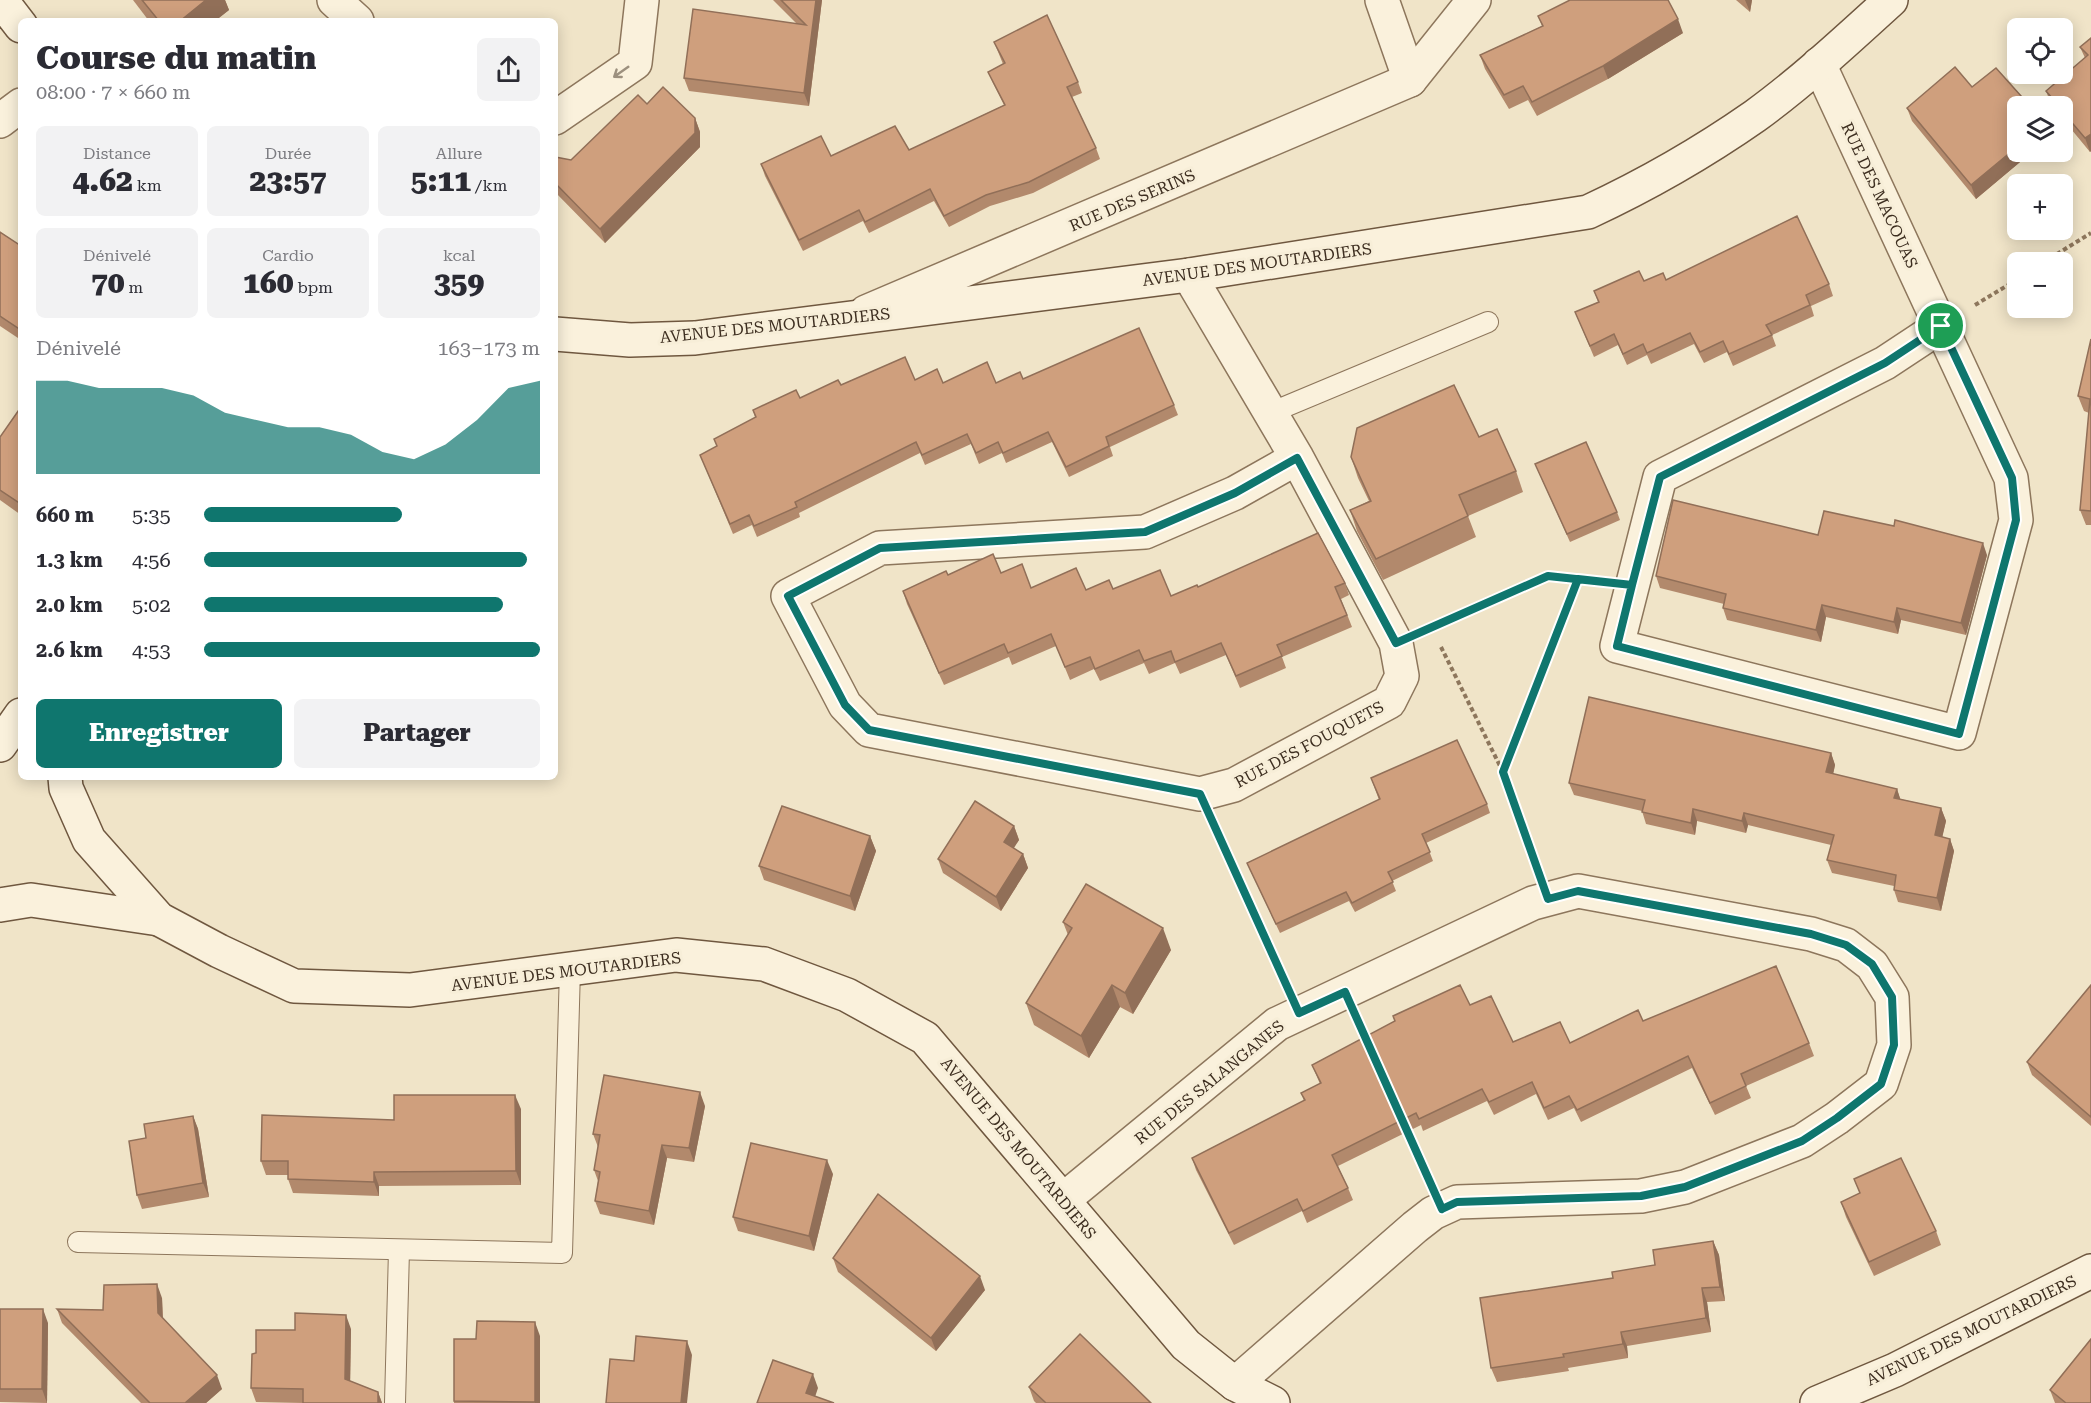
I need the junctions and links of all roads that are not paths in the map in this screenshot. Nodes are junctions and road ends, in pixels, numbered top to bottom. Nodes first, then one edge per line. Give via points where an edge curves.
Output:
1 (1, 0) edge
2 (334, 0) edge
3 (642, 0) edge
4 (1382, 0) edge
5 (1474, 0) edge
6 (1891, 0) edge
7 (354, 18) edge
8 (18, 22) edge
9 (1819, 64) junction
10 (1410, 80) junction
11 (18, 107) edge
12 (558, 116) edge
13 (0, 121) edge
14 (1189, 275) junction
15 (853, 317) junction
16 (1488, 322) dead end
17 (1941, 326) junction
18 (558, 334) edge
19 (1270, 413) junction
20 (1297, 458) junction
21 (18, 719) edge
22 (0, 745) edge
23 (65, 780) edge
24 (0, 905) edge
25 (159, 919) junction
26 (570, 969) junction
27 (1063, 1200) junction
28 (78, 1242) dead end
29 (399, 1250) junction
30 (2091, 1271) edge
31 (1235, 1384) junction
32 (395, 1403) edge
33 (1274, 1403) edge
34 (1817, 1403) edge

1 - 8 street
2 - 7 street
3 -> 12 street via 635,63
4 - 10 street
5 - 10 street, RUE DES SERINS
6 - 9 street, AVENUE DES MOUTARDIERS
9 - 14 street, AVENUE DES MOUTARDIERS via 1755,116 1637,190 1588,212
9 - 17 street, RUE DES MACOUAS
10 - 15 street, RUE DES SERINS
11 - 13 street
14 - 15 street, AVENUE DES MOUTARDIERS
14 - 19 street, RUE DES FOUQUETS
15 - 18 street, AVENUE DES MOUTARDIERS via 695,338 630,340
16 - 19 lane
17 - 17 street, RUE DES MACOUAS via 1885,363 1660,477 1617,646 1959,734 2016,520 2012,478
19 - 20 street, RUE DES FOUQUETS
20 - 20 street, RUE DES FOUQUETS via 1235,493 1145,532 880,548 788,596 845,705 869,730 1200,794 1234,785 1389,702 1402,676 1396,643
21 - 22 street
23 - 25 street, AVENUE DES MOUTARDIERS via 89,840
24 - 25 street via 31,900
25 - 26 street, AVENUE DES MOUTARDIERS via 294,986 410,990
26 - 27 street, AVENUE DES MOUTARDIERS via 676,955 764,964 847,995 925,1038
26 - 29 lane via 562,1253
27 - 31 street, AVENUE DES MOUTARDIERS via 1186,1345
27 - 31 street, RUE DES SALANGANES via 1277,1024 1533,903 1578,891 1811,934 1846,945 1872,964 1892,997 1894,1045 1881,1084 1802,1141 1685,1187 1641,1196 1457,1202 1415,1227
28 - 29 lane
29 - 32 lane
30 - 34 street, AVENUE DES MOUTARDIERS via 1894,1370
31 - 33 street, AVENUE DES MOUTARDIERS

